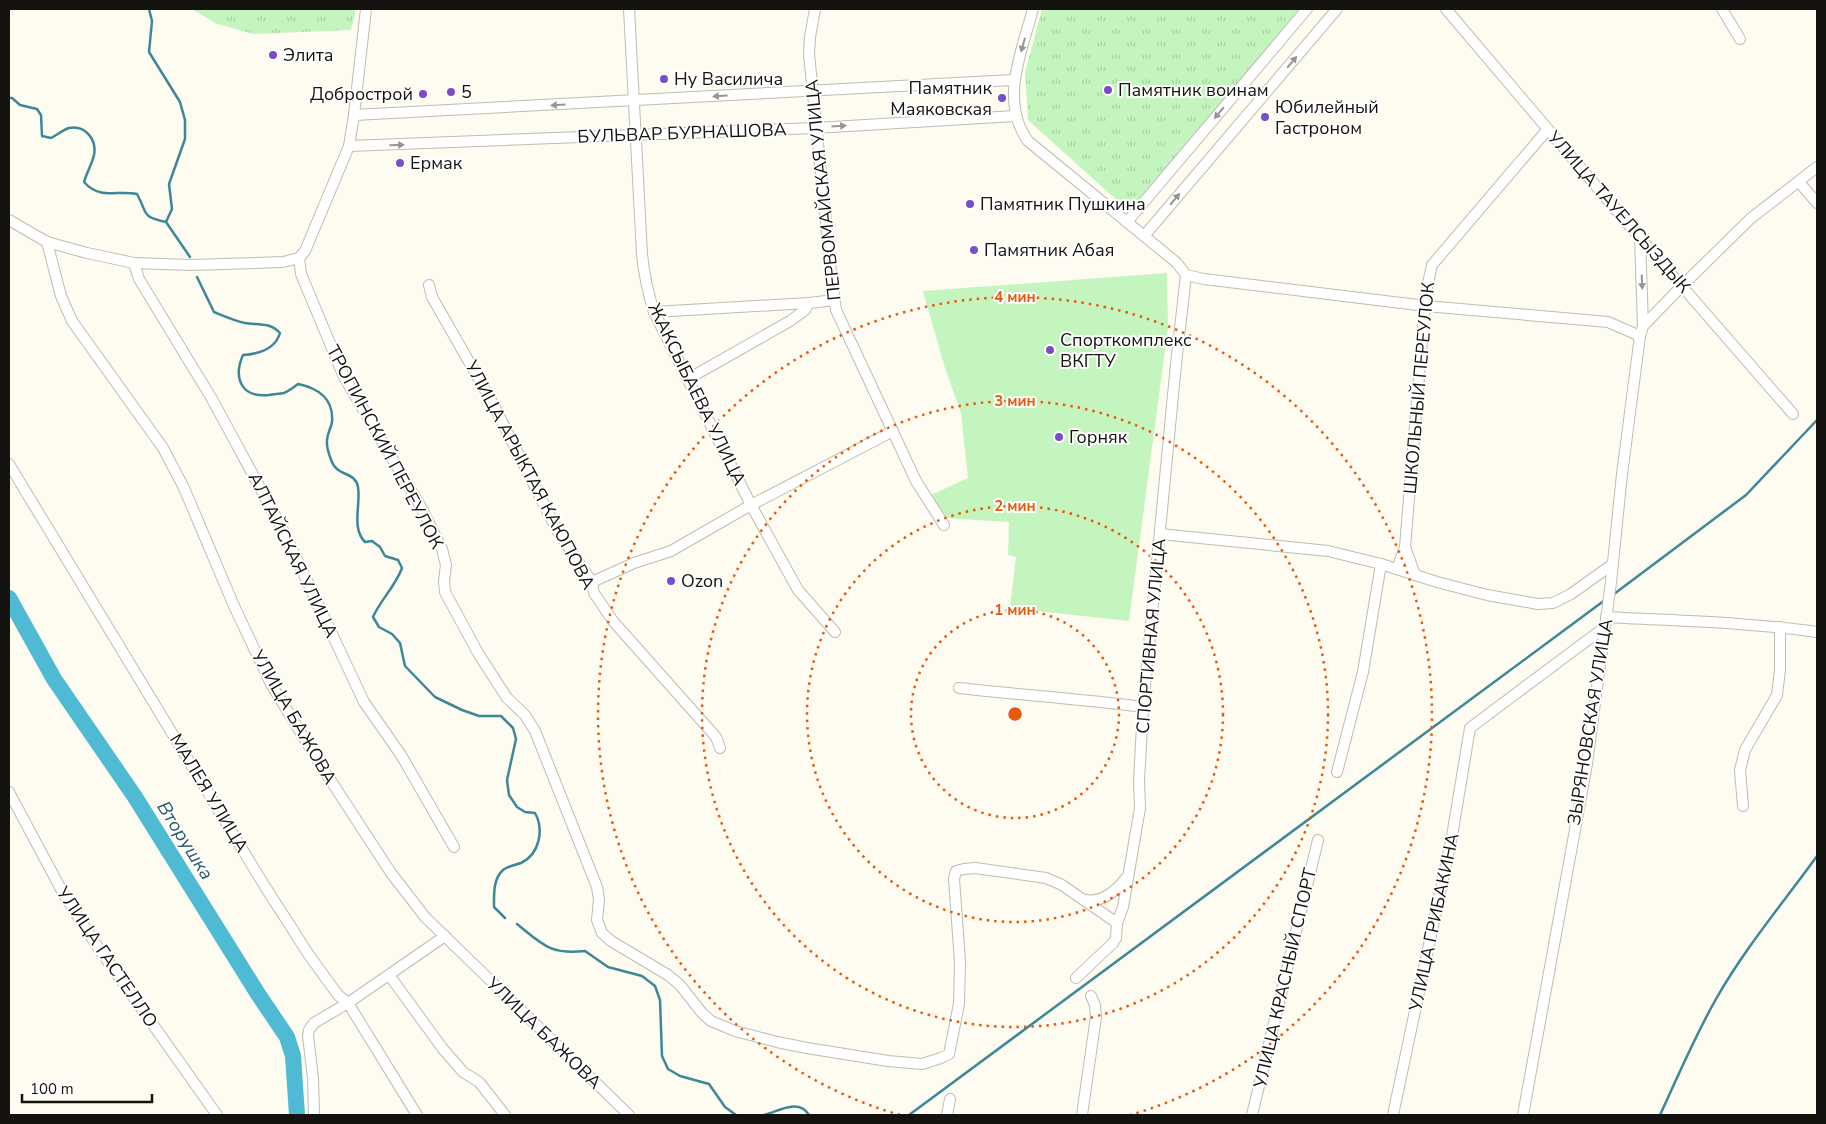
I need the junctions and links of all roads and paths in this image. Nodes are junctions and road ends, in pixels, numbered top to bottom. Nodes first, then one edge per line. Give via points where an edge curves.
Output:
1 (366, 9) edge
2 (629, 9) edge
3 (815, 9) edge
4 (1033, 9) edge
5 (1307, 9) edge
6 (1337, 9) edge
7 (1446, 9) edge
8 (1722, 9) edge
9 (1740, 39) dead end
10 (1013, 80) junction
11 (812, 90) junction
12 (633, 102) junction
13 (354, 115) junction
14 (1015, 116) junction
15 (815, 128) junction
16 (1548, 129) junction
17 (636, 136) junction
18 (349, 146) junction
19 (1817, 167) edge
20 (1799, 182) junction
21 (1817, 203) edge
22 (9, 220) edge
23 (1127, 222) junction
24 (1144, 236) junction
25 (1640, 238) junction
26 (46, 242) junction
27 (299, 258) junction
28 (134, 263) junction
29 (1186, 275) junction
30 (429, 285) dead end
31 (1682, 286) junction
32 (834, 300) junction
33 (809, 303) junction
34 (1426, 306) junction
35 (654, 312) junction
36 (1642, 331) junction
37 (688, 379) junction
38 (1794, 414) dead end
39 (892, 430) junction
40 (9, 464) edge
41 (751, 505) junction
42 (944, 525) dead end
43 (1160, 534) junction
44 (1405, 547) junction
45 (1381, 564) junction
46 (1613, 564) junction
47 (1397, 569) junction
48 (1415, 575) junction
49 (592, 582) junction
50 (1606, 622) junction
51 (1780, 627) junction
52 (835, 632) dead end
53 (1817, 632) edge
54 (959, 688) dead end
55 (1143, 708) junction
56 (720, 748) dead end
57 (1337, 772) dead end
58 (9, 792) edge
59 (1743, 806) dead end
60 (1318, 840) dead end
61 (454, 847) dead end
62 (1128, 875) junction
63 (1085, 900) junction
64 (1117, 923) junction
65 (445, 936) junction
66 (389, 975) junction
67 (1076, 978) dead end
68 (1091, 996) dead end
69 (348, 1003) junction
70 (950, 1098) dead end
71 (217, 1115) edge
72 (314, 1115) edge
73 (417, 1115) edge
74 (505, 1115) edge
75 (629, 1115) edge
76 (947, 1115) edge
77 (1082, 1115) edge
78 (1252, 1115) edge
79 (1393, 1115) edge
80 (1523, 1115) edge

1 - 13 street
2 - 12 street, ЖАКСЫБАЕВА УЛИЦА
3 - 11 street, ПЕРВОМАЙСКАЯ УЛИЦА via 808,54
4 -> 10 street
5 -> 23 street
24 -> 6 street
7 - 16 street, УЛИЦА ТАУЕЛСЫЗДЫК
8 - 9 street
10 - 11 street, БУЛЬВАР БУРНАШОВА
10 - 14 street
11 -> 12 street, БУЛЬВАР БУРНАШОВА
11 - 15 street, ПЕРВОМАЙСКАЯ УЛИЦА
12 -> 13 street, БУЛЬВАР БУРНАШОВА
12 - 17 street, ЖАКСЫБАЕВА УЛИЦА
13 - 18 street
15 -> 14 street, БУЛЬВАР БУРНАШОВА
14 - 23 street via 1028,141
15 - 17 street, БУЛЬВАР БУРНАШОВА
15 - 32 street, ПЕРВОМАЙСКАЯ УЛИЦА
16 - 25 street, УЛИЦА ТАУЕЛСЫЗДЫК
16 - 34 street, ШКОЛЬНЫЙ ПЕРЕУЛОК via 1432,265
18 -> 17 street, БУЛЬВАР БУРНАШОВА
17 - 35 street, ЖАКСЫБАЕВА УЛИЦА via 644,276
18 - 27 street via 305,251
19 - 20 street
20 - 21 street
20 - 31 street via 1750,219
22 - 26 street
23 - 24 street
24 - 29 street via 1177,263
25 - 31 street, УЛИЦА ТАУЕЛСЫЗДЫК
25 -> 36 street, ЗЫРЯНОВСКАЯ УЛИЦА
26 - 28 street
26 - 65 street, УЛИЦА БАЖОВА via 61,296 72,321 163,448 271,684 391,873 425,917
27 - 28 street via 283,262 191,265
27 - 63 street, ТРОПИНСКИЙ ПЕРЕУЛОК via 302,274 344,378 421,507 442,549 446,592 502,691 535,731 597,887 597,920 602,933 610,941 668,975 711,1021 735,1032 807,1048 922,1064 949,1054 959,996 956,871 975,868 1046,878
28 - 61 street, АЛТАЙСКАЯ УЛИЦА via 140,279 212,399 284,532 364,702 401,755
29 - 34 street
29 - 43 street, СПОРТИВНАЯ УЛИЦА
30 - 49 street, УЛИЦА АРЫКТАЯ КАЮПОВА via 558,532
31 - 36 street
31 - 38 street, УЛИЦА ТАУЕЛСЫЗДЫК
32 - 33 street
32 - 39 street, ПЕРВОМАЙСКАЯ УЛИЦА
33 - 35 street
33 - 37 street via 790,321
34 - 36 street via 1608,322
34 - 44 street, ШКОЛЬНЫЙ ПЕРЕУЛОК
35 - 37 street, ЖАКСЫБАЕВА УЛИЦА
36 - 46 street, ЗЫРЯНОВСКАЯ УЛИЦА
37 - 41 street, ЖАКСЫБАЕВА УЛИЦА
39 - 41 street
39 - 42 street, ПЕРВОМАЙСКАЯ УЛИЦА via 916,481
40 - 69 street, МАЛЕЯ УЛИЦА via 264,885 309,955
41 - 49 street via 671,551 634,562
41 - 52 street, ЖАКСЫБАЕВА УЛИЦА via 798,590
43 - 45 street via 1328,551
43 - 55 street, СПОРТИВНАЯ УЛИЦА
44 - 47 street, ШКОЛЬНЫЙ ПЕРЕУЛОК
44 - 48 street
45 - 47 street
45 - 57 street via 1363,672
46 - 48 street via 1571,594 1538,604 1487,595
46 - 50 street, ЗЫРЯНОВСКАЯ УЛИЦА
47 - 48 street
49 - 56 street, УЛИЦА АРЫКТАЯ КАЮПОВА via 594,593 613,621 716,737
50 - 51 street via 1724,622
50 - 79 street, УЛИЦА ГРИБАКИНА via 1470,728 1452,836
50 - 80 street, ЗЫРЯНОВСКАЯ УЛИЦА via 1587,764
51 - 53 street
51 - 59 street via 1777,694 1746,750 1740,770
54 - 55 street via 1093,700
55 - 62 street, СПОРТИВНАЯ УЛИЦА via 1140,808
58 - 71 street, УЛИЦА ГАСТЕЛЛО via 62,892 94,943
60 - 78 street, УЛИЦА КРАСНЫЙ СПОРТ
62 - 63 street via 1101,900
62 - 64 street, СПОРТИВНАЯ УЛИЦА
63 - 64 street
64 - 67 street, СПОРТИВНАЯ УЛИЦА via 1113,943
65 - 66 street
65 - 75 street, УЛИЦА БАЖОВА
66 - 69 street
66 - 74 street via 443,1049 463,1072 479,1082
68 - 77 street via 1096,1017
69 - 72 street via 314,1023 309,1030
69 - 73 street, МАЛЕЯ УЛИЦА
70 - 76 street

